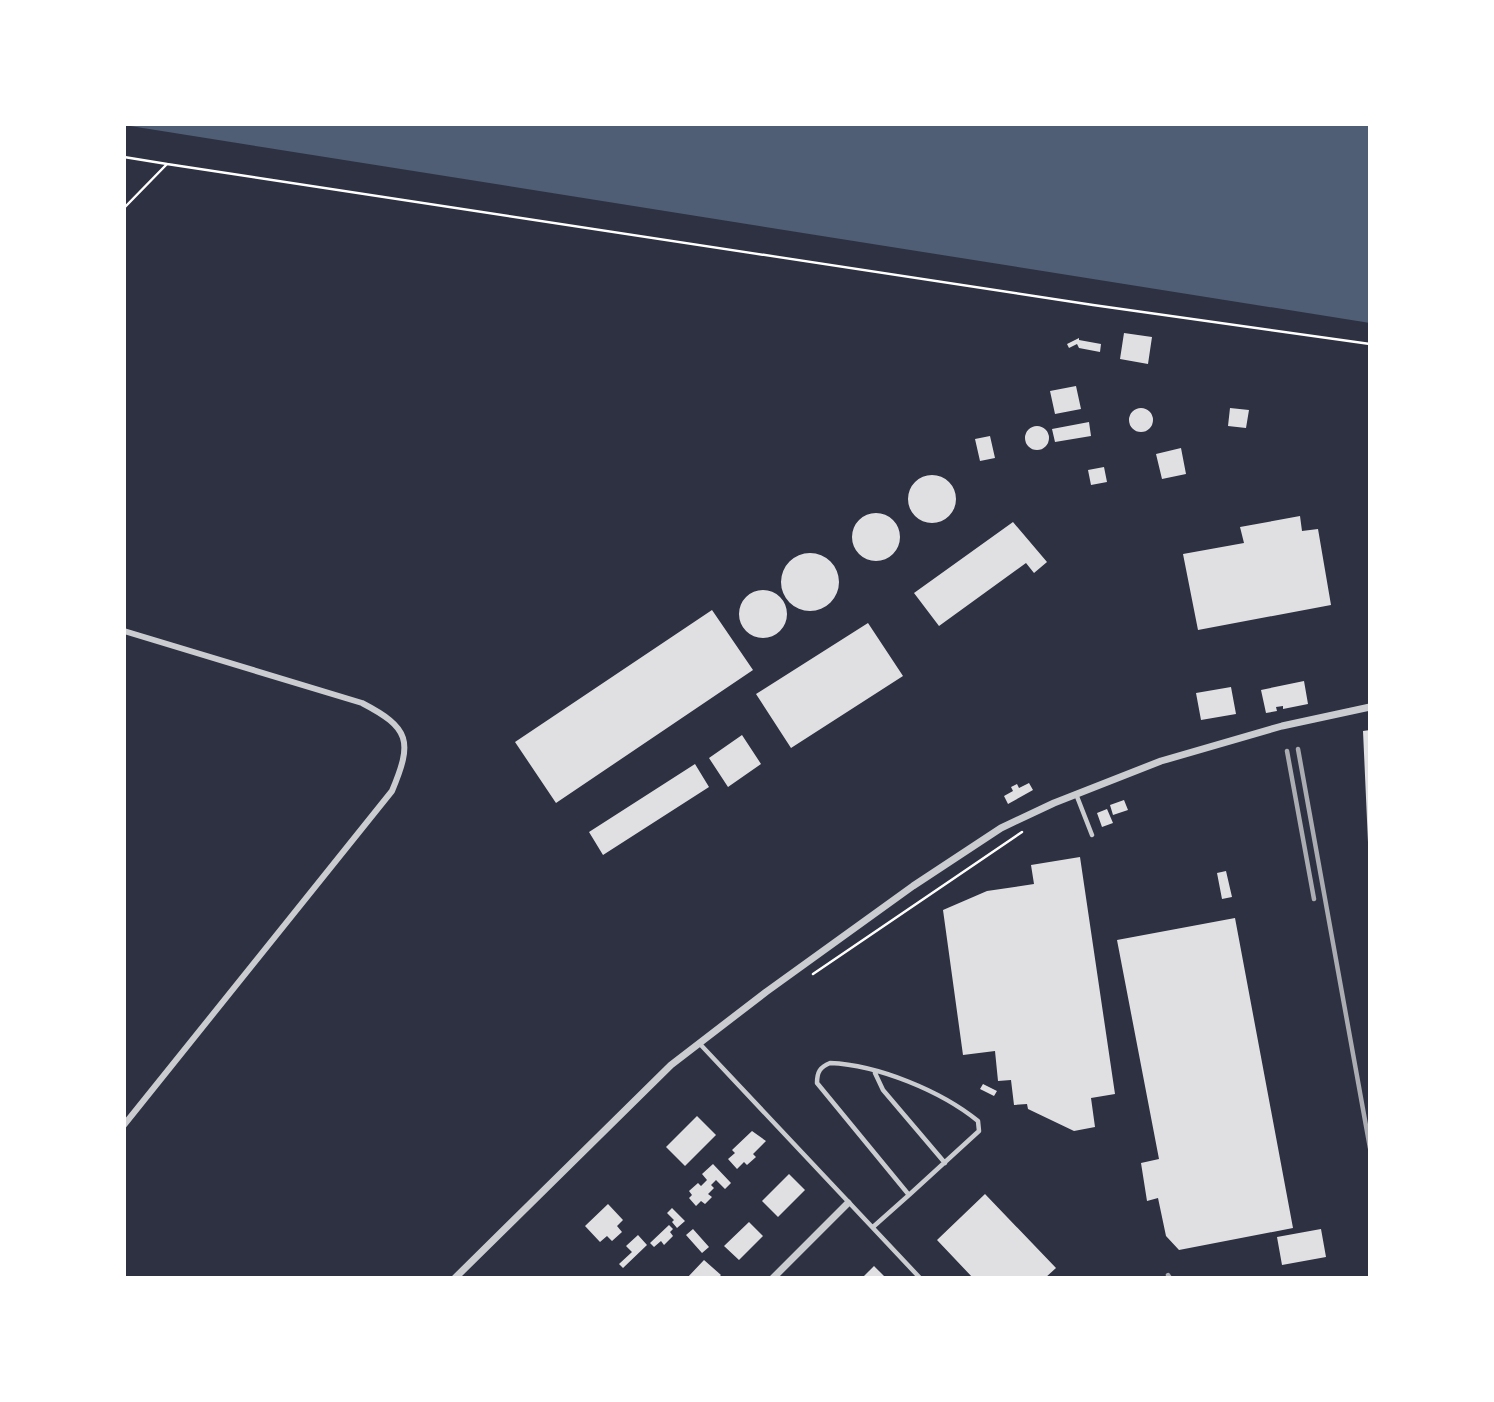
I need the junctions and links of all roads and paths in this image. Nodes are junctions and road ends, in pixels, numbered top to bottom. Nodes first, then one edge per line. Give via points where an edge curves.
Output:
1 (124, 157) edge
2 (167, 163) junction
3 (124, 208) edge
4 (1370, 344) edge
5 (124, 631) edge
6 (1370, 707) edge
7 (1076, 794) junction
8 (1030, 826) dead end
9 (1092, 835) dead end
10 (812, 975) dead end
11 (699, 1043) junction
12 (875, 1072) junction
13 (124, 1125) edge
14 (945, 1163) junction
15 (909, 1195) junction
16 (848, 1203) junction
17 (873, 1227) junction
18 (455, 1278) edge
19 (774, 1278) edge
20 (920, 1278) edge

1 - 2 path
2 - 3 path
2 - 4 path
5 - 13 street via 362,703 388,717 406,741 402,769 392,791
6 - 7 street via 1282,726 1161,761
7 - 9 lane
7 - 11 street via 1021,818 964,852
8 - 10 path
11 - 16 lane
11 - 18 street via 653,1080
12 - 14 lane via 883,1090
12 - 14 lane via 937,1095 978,1121 977,1135
12 - 15 lane via 830,1063 817,1073 817,1083
14 - 15 lane
15 - 17 lane
16 - 17 lane
16 - 19 street
17 - 20 lane

